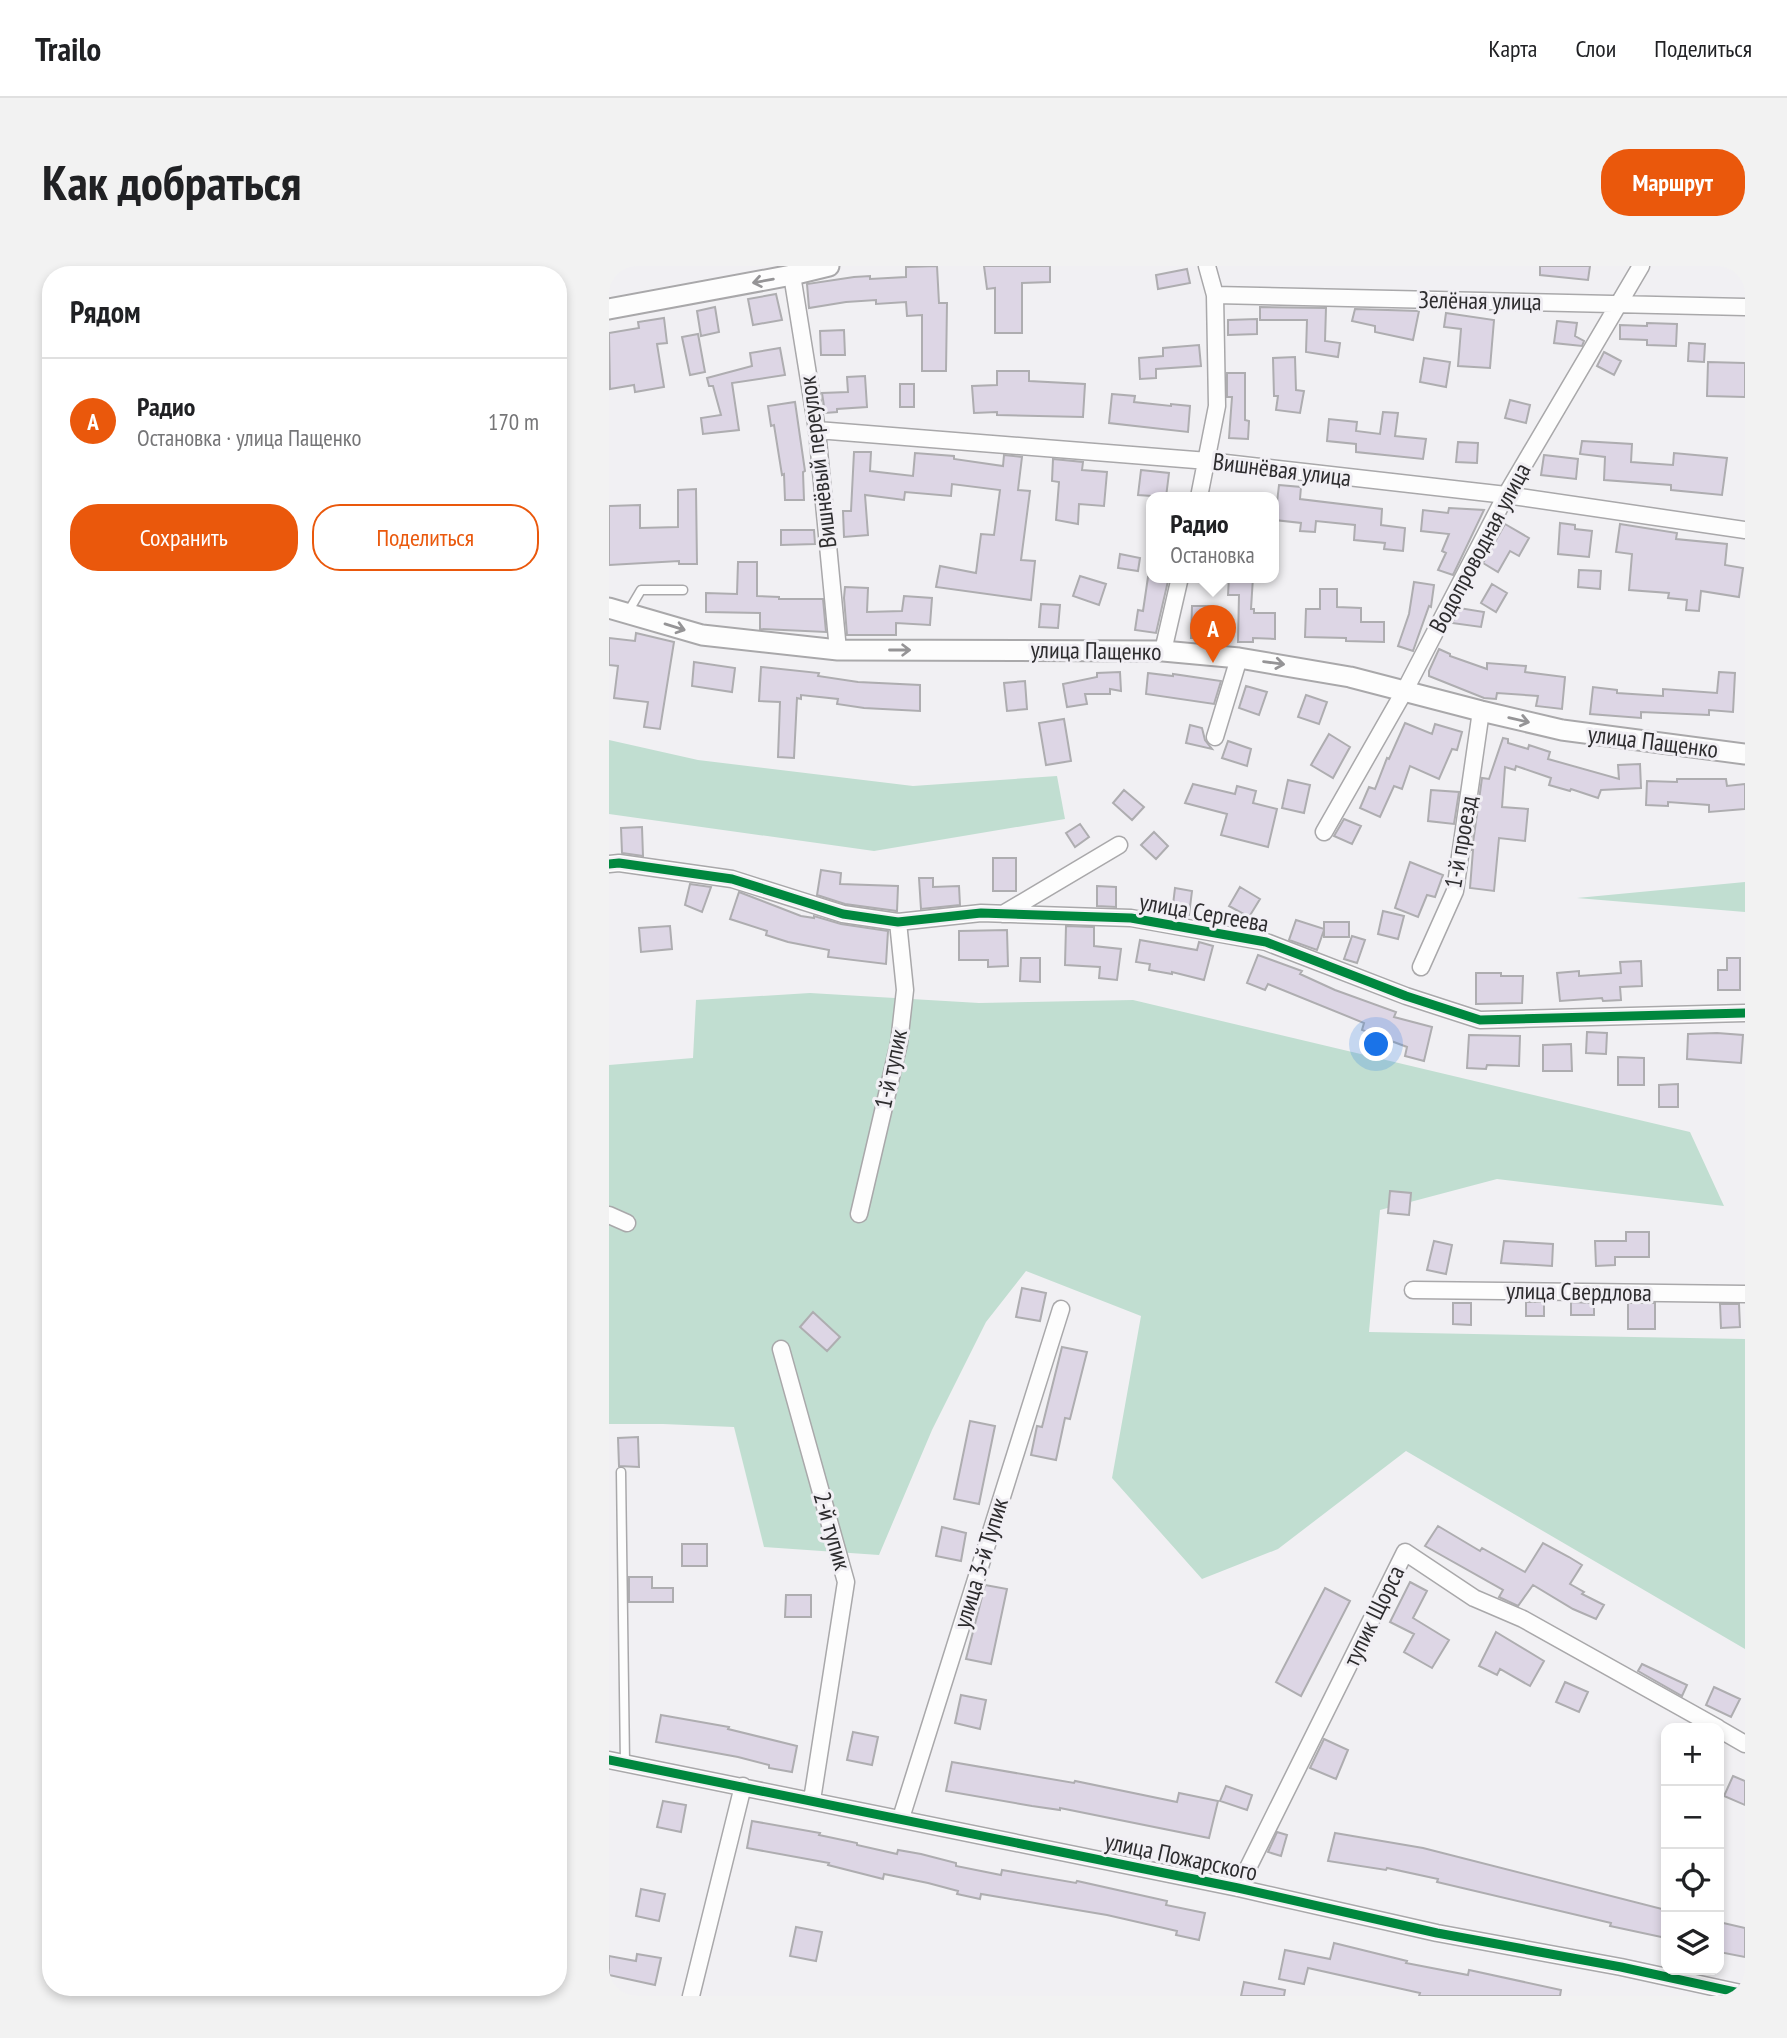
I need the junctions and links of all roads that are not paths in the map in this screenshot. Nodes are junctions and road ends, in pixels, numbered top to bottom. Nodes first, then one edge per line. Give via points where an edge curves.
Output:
1 (829, 266) edge
2 (1207, 266) edge
3 (1641, 266) edge
4 (792, 275) junction
5 (1215, 295) junction
6 (1618, 304) junction
7 (1745, 307) edge
8 (609, 309) edge
9 (817, 430) junction
10 (1208, 461) junction
11 (1200, 492) edge
12 (1506, 495) junction
13 (1745, 530) edge
14 (1179, 583) edge
15 (683, 590) dead end
16 (618, 610) edge
17 (838, 650) junction
18 (1163, 651) junction
19 (1239, 658) junction
20 (1405, 690) junction
21 (1481, 711) junction
22 (1215, 737) dead end
23 (1745, 754) edge
24 (1324, 832) dead end
25 (1119, 845) dead end
26 (609, 864) edge
27 (1003, 914) junction
28 (898, 922) junction
29 (1421, 967) dead end
30 (1745, 1013) edge
31 (859, 1214) dead end
32 (609, 1216) edge
33 (627, 1223) dead end
34 (1413, 1290) dead end
35 (1745, 1294) edge
36 (1061, 1309) dead end
37 (781, 1349) dead end
38 (621, 1472) dead end
39 (1707, 1723) edge
40 (1724, 1732) edge
41 (1745, 1744) edge
42 (617, 1762) edge
43 (743, 1786) junction
44 (812, 1800) junction
45 (901, 1818) junction
46 (1238, 1888) junction
47 (1745, 1994) edge
48 (691, 1996) edge

1 - 4 street
2 - 5 street
3 - 6 street, Водопроводная улица
4 -> 8 street
4 - 9 street, Вишнёвый переулок
5 - 6 street, Зелёная улица
5 - 10 street via 1217,405
6 - 7 street, Зелёная улица
6 - 12 street, Водопроводная улица
9 - 10 street, Вишнёвая улица
9 - 17 street, Вишнёвый переулок
10 - 11 street
10 - 12 street, Вишнёвая улица
12 - 13 street, Вишнёвая улица
12 - 20 street, Водопроводная улица
14 - 18 street
15 - 16 lane via 641,590
16 -> 17 street, улица Пащенко via 702,635
17 -> 18 street, улица Пащенко
18 - 19 street, улица Пащенко
19 -> 20 street, улица Пащенко
19 - 22 street
20 - 21 street, улица Пащенко
20 - 24 street, Водопроводная улица
21 -> 23 street, улица Пащенко via 1562,730
21 - 29 street, 1-й проезд via 1455,891
25 - 27 street
26 - 28 street, улица Сергеева via 732,879 843,914
27 - 28 street, улица Сергеева
27 - 30 street, улица Сергеева via 1131,918 1266,942 1480,1020
28 - 31 street, 1-й тупик via 905,990 899,1043
32 - 33 street
34 - 35 street, улица Свердлова
36 - 45 street, улица 3-й Тупик
37 - 44 street, 2-й тупик via 846,1582
38 - 42 lane
39 - 46 street, тупик Щорса via 1523,1619 1474,1598 1405,1552
40 - 41 street, тупик Щорса
42 - 43 street, улица Пожарского
43 - 44 street, улица Пожарского
43 - 48 street
44 - 45 street, улица Пожарского
45 - 46 street, улица Пожарского
46 - 47 street, улица Пожарского

